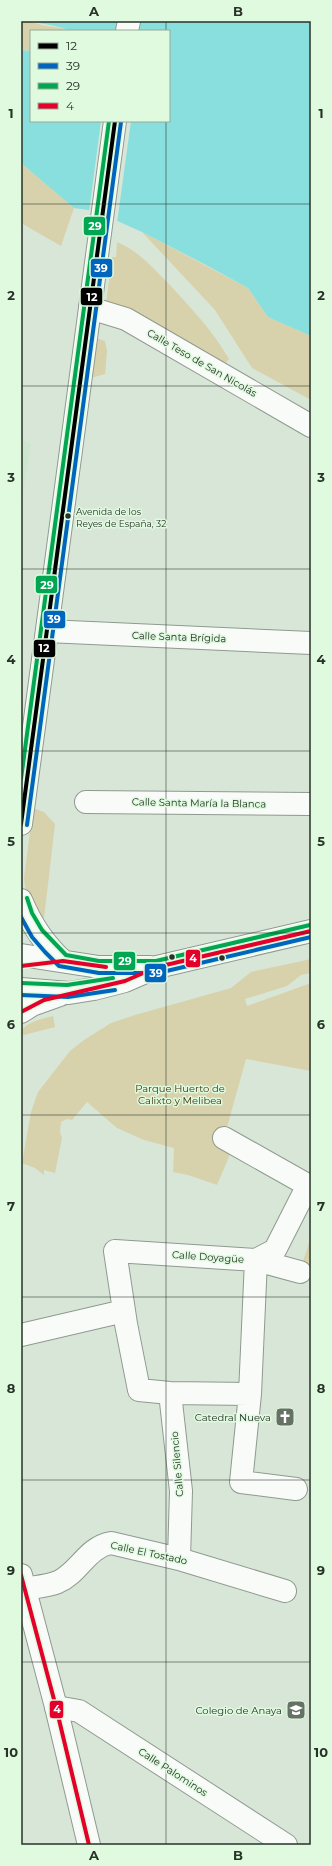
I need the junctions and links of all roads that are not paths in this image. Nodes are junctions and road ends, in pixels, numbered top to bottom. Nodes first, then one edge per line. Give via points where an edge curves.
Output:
1 (115, 122) edge
2 (90, 308) junction
3 (311, 426) edge
4 (47, 631) junction
5 (311, 643) edge
6 (86, 802) dead end
7 (311, 804) edge
8 (21, 824) edge
9 (21, 900) edge
10 (311, 931) edge
11 (21, 955) edge
12 (63, 961) junction
13 (21, 966) edge
14 (157, 967) junction
15 (21, 989) edge
16 (69, 993) junction
17 (21, 1012) edge
18 (224, 1138) dead end
19 (309, 1186) edge
20 (256, 1260) junction
21 (300, 1272) dead end
22 (125, 1318) junction
23 (21, 1335) edge
24 (170, 1393) junction
25 (250, 1394) junction
26 (296, 1489) dead end
27 (179, 1559) junction
28 (23, 1582) edge
29 (285, 1591) dead end
30 (56, 1707) junction
31 (89, 1845) edge
32 (286, 1845) edge

1 - 2 street
2 - 3 street, Calle Teso de San Nicolás via 126,320
2 - 4 street
4 - 5 street, Calle Santa Brígida
4 - 8 street
6 - 7 street, Calle Santa María la Blanca
9 - 12 street via 37,932
10 - 14 street
11 - 12 street
12 - 13 street
12 - 14 street via 99,967
14 - 16 street via 125,981
15 - 16 street
16 - 17 street via 44,1000
18 - 19 street
19 - 20 street via 275,1250
20 - 21 street, Calle Doyagüe
20 - 22 street, Calle Doyagüe via 115,1250
20 - 25 street
22 - 23 street
22 - 24 street via 139,1390
24 - 25 street
24 - 27 street, Calle Silencio via 181,1492
25 - 26 street via 241,1482
27 - 28 street, Calle El Tostado via 111,1543 102,1545 90,1553 76,1569 59,1582
27 - 29 street, Calle El Tostado
28 - 30 street
30 - 31 street
30 - 32 street, Calle Palominos via 79,1711

